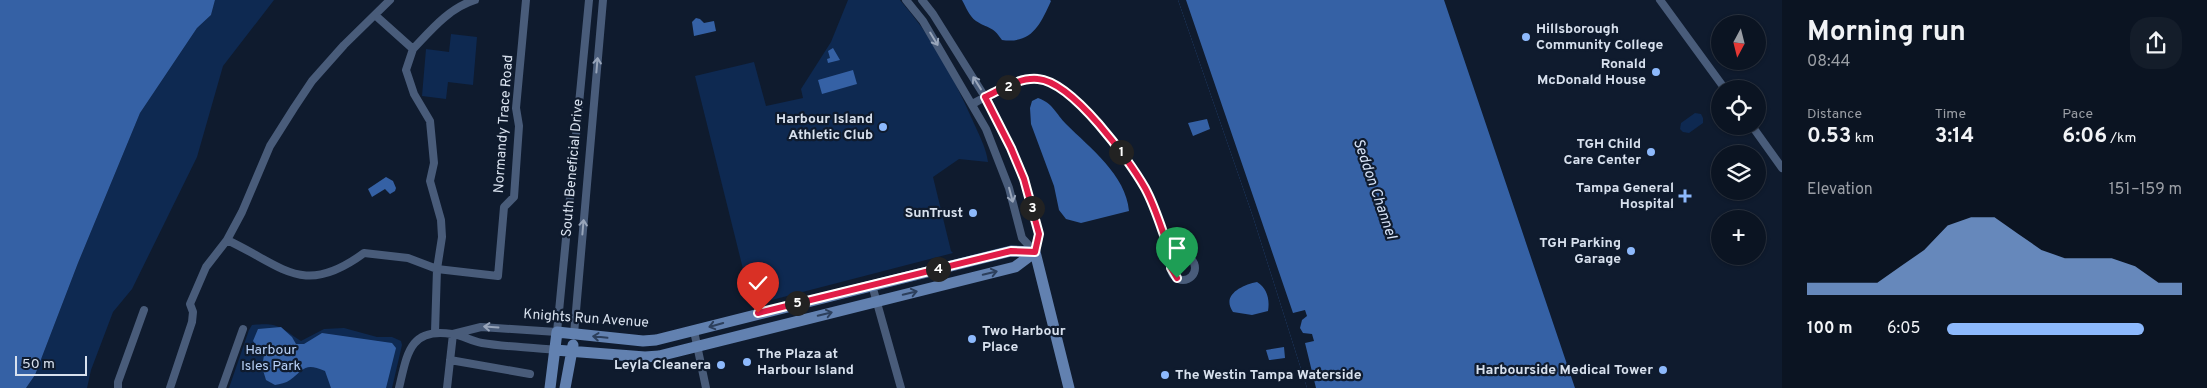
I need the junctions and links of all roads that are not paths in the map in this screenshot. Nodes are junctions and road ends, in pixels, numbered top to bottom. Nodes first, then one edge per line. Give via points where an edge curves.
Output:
1 (390, 0) edge
2 (475, 0) edge
3 (526, 0) edge
4 (588, 0) edge
5 (603, 0) edge
6 (922, 0) edge
7 (1660, 0) edge
8 (908, 1) edge
9 (375, 15) junction
10 (413, 49) junction
11 (1718, 80) edge
12 (580, 84) junction
13 (596, 85) junction
14 (985, 97) junction
15 (972, 104) junction
16 (1758, 135) edge
17 (1782, 168) edge
18 (227, 240) junction
19 (1035, 252) junction
20 (564, 253) junction
21 (580, 254) junction
22 (1176, 258) dead end
23 (437, 269) junction
24 (872, 285) junction
25 (877, 301) junction
26 (776, 308) junction
27 (144, 310) dead end
28 (782, 325) junction
29 (507, 328) junction
30 (243, 329) dead end
31 (694, 331) junction
32 (435, 332) junction
33 (557, 332) junction
34 (454, 334) junction
35 (574, 334) junction
36 (676, 335) junction
37 (506, 345) junction
38 (698, 347) junction
39 (555, 350) junction
40 (572, 351) junction
41 (680, 351) junction
42 (450, 360) junction
43 (530, 374) dead end
44 (118, 388) edge
45 (170, 388) edge
46 (222, 388) edge
47 (399, 388) edge
48 (447, 388) edge
49 (550, 388) edge
50 (565, 388) edge
51 (706, 388) edge
52 (901, 388) edge
53 (1069, 388) edge

1 - 9 street
2 - 10 street via 462,4 440,21
3 - 23 street, Normandy Trace Road via 516,108 519,126 514,197 504,207 498,276
4 - 12 street, South Beneficial Drive
13 -> 5 street, South Beneficial Drive
14 -> 6 street
7 - 11 street
8 -> 15 street
9 - 10 street
9 - 18 street via 312,81 294,108 270,146
10 - 23 street via 406,70 414,94 430,121 434,148 430,181 441,220 442,237
12 - 13 street, South Beneficial Drive
12 - 20 street, South Beneficial Drive
21 -> 13 street, South Beneficial Drive
14 - 15 street
14 - 19 street via 1024,179 1039,234
14 - 22 street via 1024,79 1040,79 1070,96 1099,123 1146,190 1170,252
15 -> 19 street via 986,129 1009,188 1022,238
16 - 17 street
18 - 23 street via 292,274 315,277 349,264 364,253 408,258
18 - 45 street via 206,267 190,304 192,322
19 - 24 street, Knights Run Avenue via 1011,251
25 -> 19 street, Knights Run Avenue via 1015,267
19 - 53 street
20 - 21 street, South Beneficial Drive
20 - 33 street, South Beneficial Drive
21 - 35 street, South Beneficial Drive
23 - 32 street
24 - 25 street
24 - 26 street, Knights Run Avenue
28 -> 25 street, Knights Run Avenue
25 - 52 street
26 - 28 street
26 -> 31 street, Knights Run Avenue
27 - 44 street
28 - 38 street, Knights Run Avenue
29 - 33 street, Knights Run Avenue
29 -> 34 street, Knights Run Avenue via 481,327
29 - 37 street, Knights Run Avenue
30 - 46 street
31 - 36 street, Knights Run Avenue
31 - 38 street
32 - 34 street, Knights Run Avenue
32 - 47 street via 423,335 412,344
33 - 35 street, Knights Run Avenue
33 - 39 street, South Beneficial Drive
34 - 37 street, Knights Run Avenue via 481,343
34 - 42 street
36 -> 35 street, Knights Run Avenue via 643,341
35 - 40 street, South Beneficial Drive
36 - 41 street
37 - 39 street, Knights Run Avenue
38 - 41 street, Knights Run Avenue
38 - 51 street
39 - 40 street, Knights Run Avenue
39 - 49 street, South Beneficial Drive
40 - 41 street, Knights Run Avenue via 645,357
40 - 50 street, South Beneficial Drive
42 - 43 street
42 - 48 street

